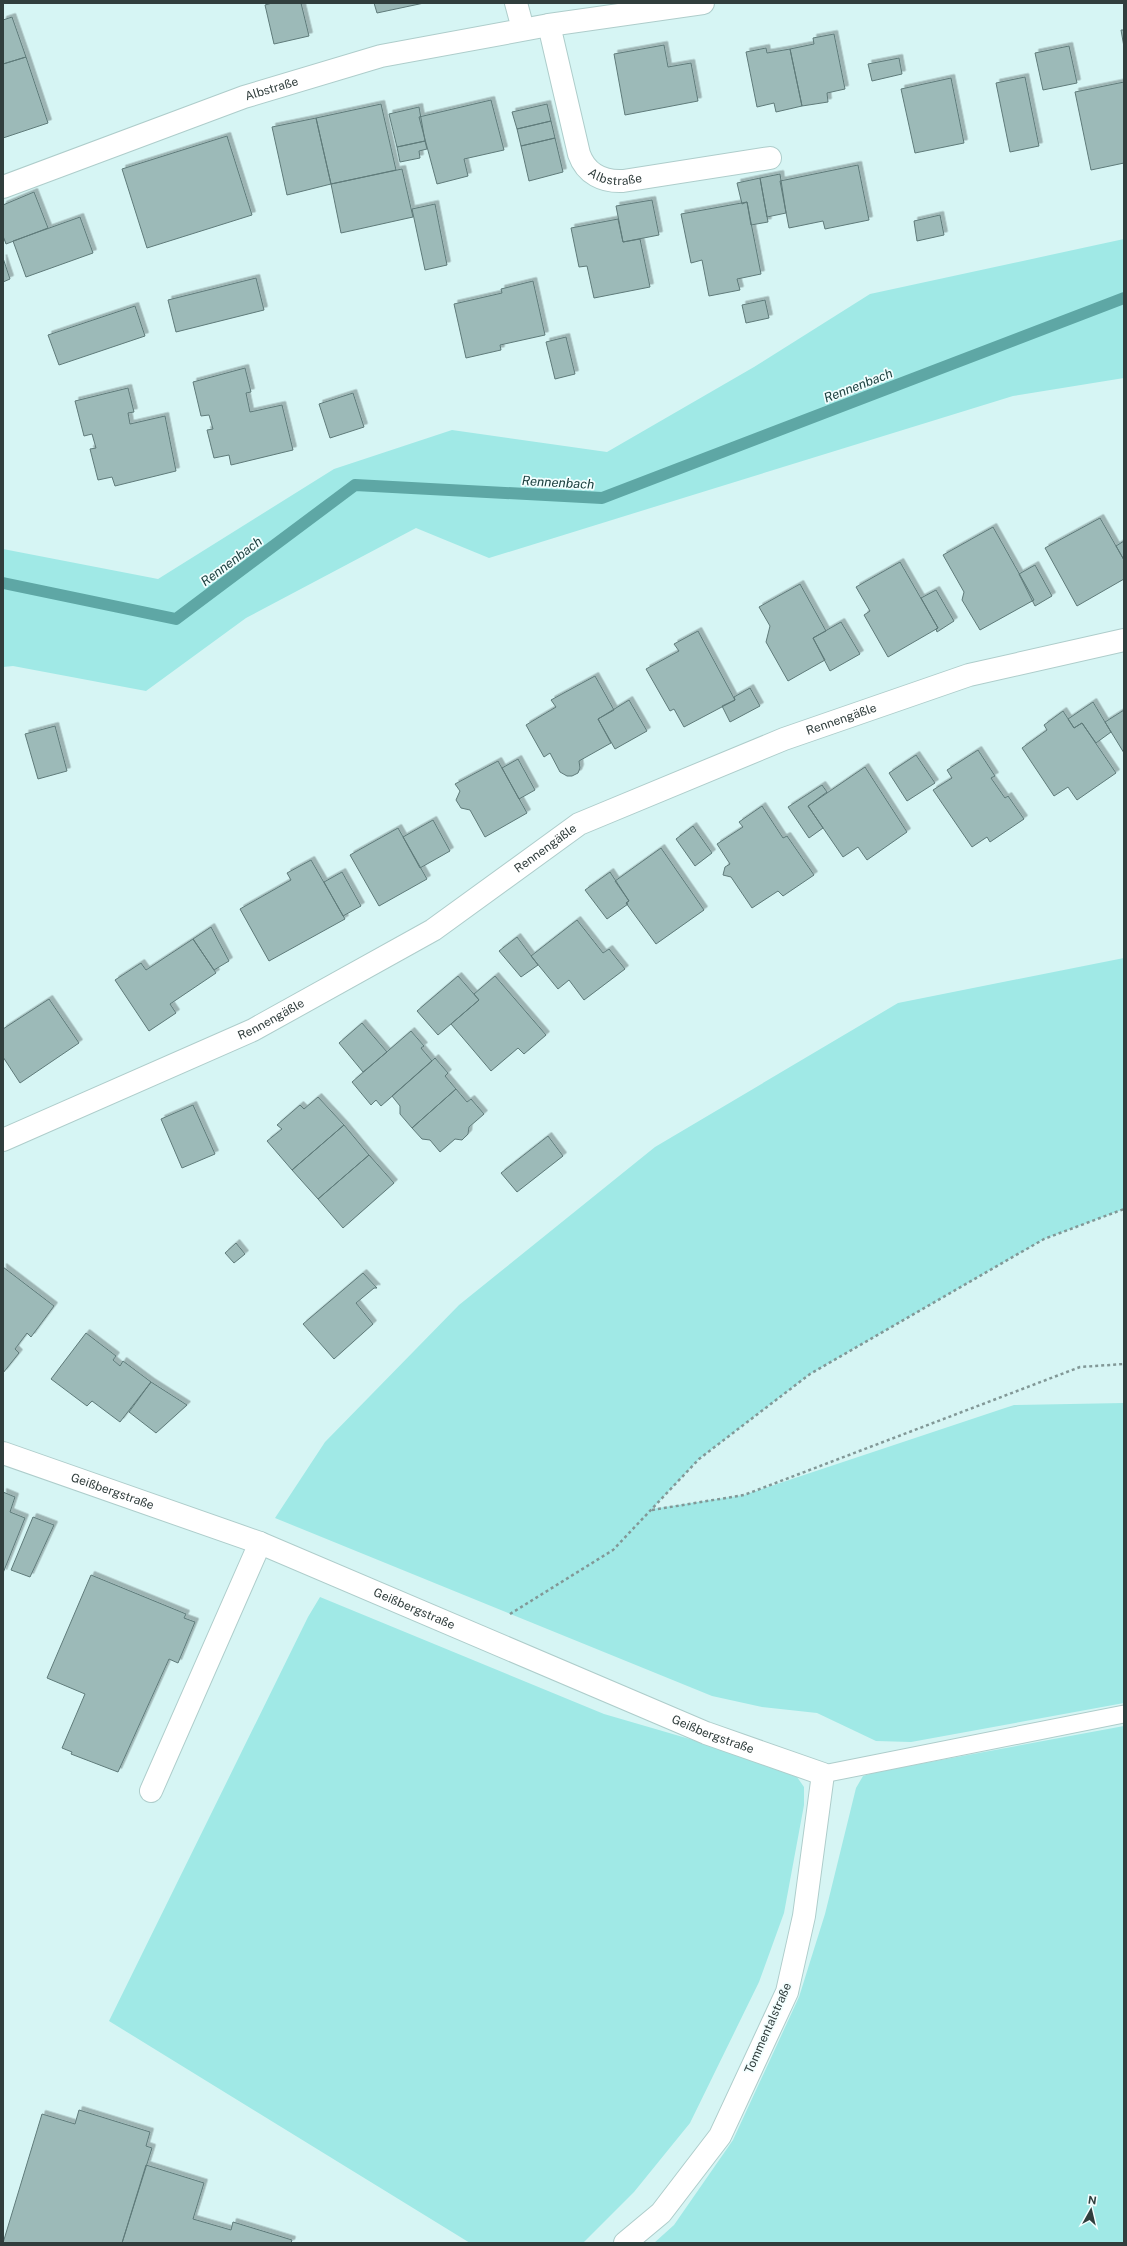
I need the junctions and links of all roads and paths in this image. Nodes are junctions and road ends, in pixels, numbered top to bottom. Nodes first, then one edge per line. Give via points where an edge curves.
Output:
1 (516, 3) edge
2 (703, 3) edge
3 (549, 25) junction
4 (523, 29) junction
5 (770, 158) dead end
6 (3, 187) edge
7 (1124, 640) edge
8 (3, 1140) edge
9 (1124, 1209) edge
10 (1124, 1364) edge
11 (3, 1453) edge
12 (652, 1510) junction
13 (260, 1543) junction
14 (476, 1635) junction
15 (1124, 1714) edge
16 (822, 1774) junction
17 (151, 1791) dead end
18 (625, 2243) edge

1 - 4 street
2 - 3 street, Albstraße
3 - 4 street, Albstraße
3 - 5 street, Albstraße via 581,158 589,171 602,179 623,181
4 - 6 street, Albstraße via 381,56 244,97
7 - 8 street, Rennengäßle via 961,677 784,739 579,824 433,930 253,1030
9 - 12 path via 1044,1239 810,1374 699,1459
10 - 12 path via 1080,1367 744,1495
11 - 13 street, Geißbergstraße
12 - 14 path via 613,1550
13 - 14 street, Geißbergstraße
13 - 17 street
14 - 16 street, Geißbergstraße via 706,1733
15 - 16 lane
16 - 18 street, Tommentalstraße via 804,1916 787,1992 720,2136 661,2213

